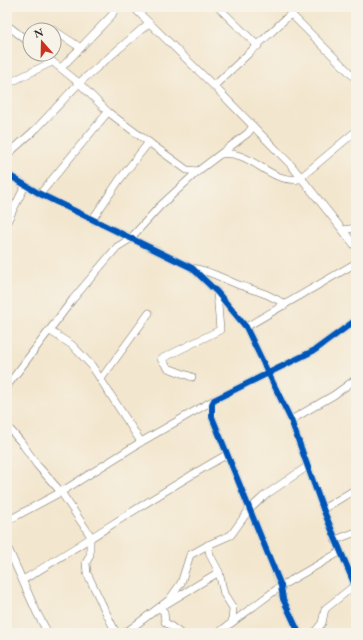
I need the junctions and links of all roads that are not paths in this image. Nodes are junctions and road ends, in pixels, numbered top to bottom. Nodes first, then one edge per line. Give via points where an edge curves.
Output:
1 (116, 7) edge
2 (133, 7) edge
3 (218, 7) edge
4 (298, 7) edge
5 (291, 14) junction
6 (148, 23) junction
7 (7, 26) edge
8 (62, 36) edge
9 (22, 37) edge
10 (258, 46) junction
11 (81, 48) junction
12 (52, 62) joint
13 (61, 68) junction
14 (356, 79) edge
15 (80, 83) junction
16 (7, 84) edge
17 (214, 86) junction
18 (108, 112) junction
19 (253, 126) junction
20 (356, 130) edge
21 (149, 142) junction
22 (220, 154) junction
23 (7, 155) edge
24 (198, 171) junction
25 (7, 174) edge
26 (300, 178) junction
27 (25, 186) junction
28 (40, 194) junction
29 (92, 220) junction
30 (7, 222) edge
31 (356, 228) edge
32 (343, 230) junction
33 (130, 239) junction
34 (356, 247) edge
35 (356, 263) edge
36 (192, 268) junction
37 (217, 292) junction
38 (285, 305) junction
39 (148, 313) dead end
40 (356, 320) edge
41 (246, 327) junction
42 (50, 331) junction
43 (270, 374) junction
44 (192, 377) dead end
45 (101, 379) junction
46 (356, 379) edge
47 (7, 386) edge
48 (214, 400) junction
49 (291, 420) junction
50 (9, 429) edge
51 (7, 439) edge
52 (141, 442) junction
53 (226, 455) junction
54 (308, 466) junction
55 (356, 489) edge
56 (61, 492) junction
57 (323, 509) junction
58 (249, 510) junction
59 (7, 520) edge
60 (356, 532) edge
61 (335, 540) junction
62 (90, 541) junction
63 (208, 545) junction
64 (7, 546) edge
65 (340, 552) junction
66 (219, 572) junction
67 (23, 580) junction
68 (281, 586) junction
69 (355, 587) edge
70 (162, 607) junction
71 (232, 622) junction
72 (48, 633) edge
73 (116, 633) edge
74 (125, 633) edge
75 (180, 633) edge
76 (218, 633) edge
77 (299, 633) edge
78 (314, 633) edge

1 - 11 street via 112,15
2 - 6 street
3 - 10 street
4 - 5 street
5 - 10 street
5 - 14 street
6 - 15 street
6 - 17 street
7 - 9 street
8 - 11 street
10 - 17 street
11 - 13 street
12 - 13 street
12 - 16 street
13 - 15 street
15 - 18 street
15 - 23 street
17 - 19 street
18 - 21 street
18 - 28 street
19 - 22 street via 248,133
19 - 26 street via 291,165
20 - 26 street
21 - 24 street via 187,170
21 - 29 street
22 - 24 street
22 - 26 street via 244,157 284,179
24 - 33 street via 160,206
25 - 27 street
26 - 32 street
27 - 28 street
27 - 30 street
28 - 29 street
29 - 33 street
31 - 32 street
32 - 34 street
33 - 36 street
33 - 42 street via 117,246
35 - 38 street
36 - 37 street
36 - 38 street via 202,269 240,286 264,292
37 - 41 street
37 - 44 street via 220,330 161,359 168,368
38 - 41 street
39 - 45 street
40 - 43 street via 315,350
41 - 43 street
42 - 45 street via 72,345
42 - 47 street
43 - 48 street
43 - 49 street
45 - 52 street
46 - 49 street
48 - 52 street
48 - 53 street via 212,417
49 - 54 street
50 - 51 street
50 - 56 street
52 - 56 street
53 - 58 street
53 - 62 street via 146,502
54 - 57 street
54 - 58 street via 276,487
55 - 57 street
56 - 59 street
56 - 62 street via 90,535
57 - 61 street
58 - 63 street via 231,535
58 - 68 street
60 - 61 street
61 - 65 street
62 - 67 street
62 - 73 street via 87,573
63 - 66 street
63 - 70 street via 190,555 181,582
64 - 67 street
65 - 68 street
65 - 69 street
66 - 70 street
66 - 71 street via 224,594 233,608
67 - 72 street
68 - 71 street
68 - 77 street via 283,599
69 - 78 street via 325,609 322,623
70 - 74 street
70 - 75 street via 165,622
71 - 76 street

